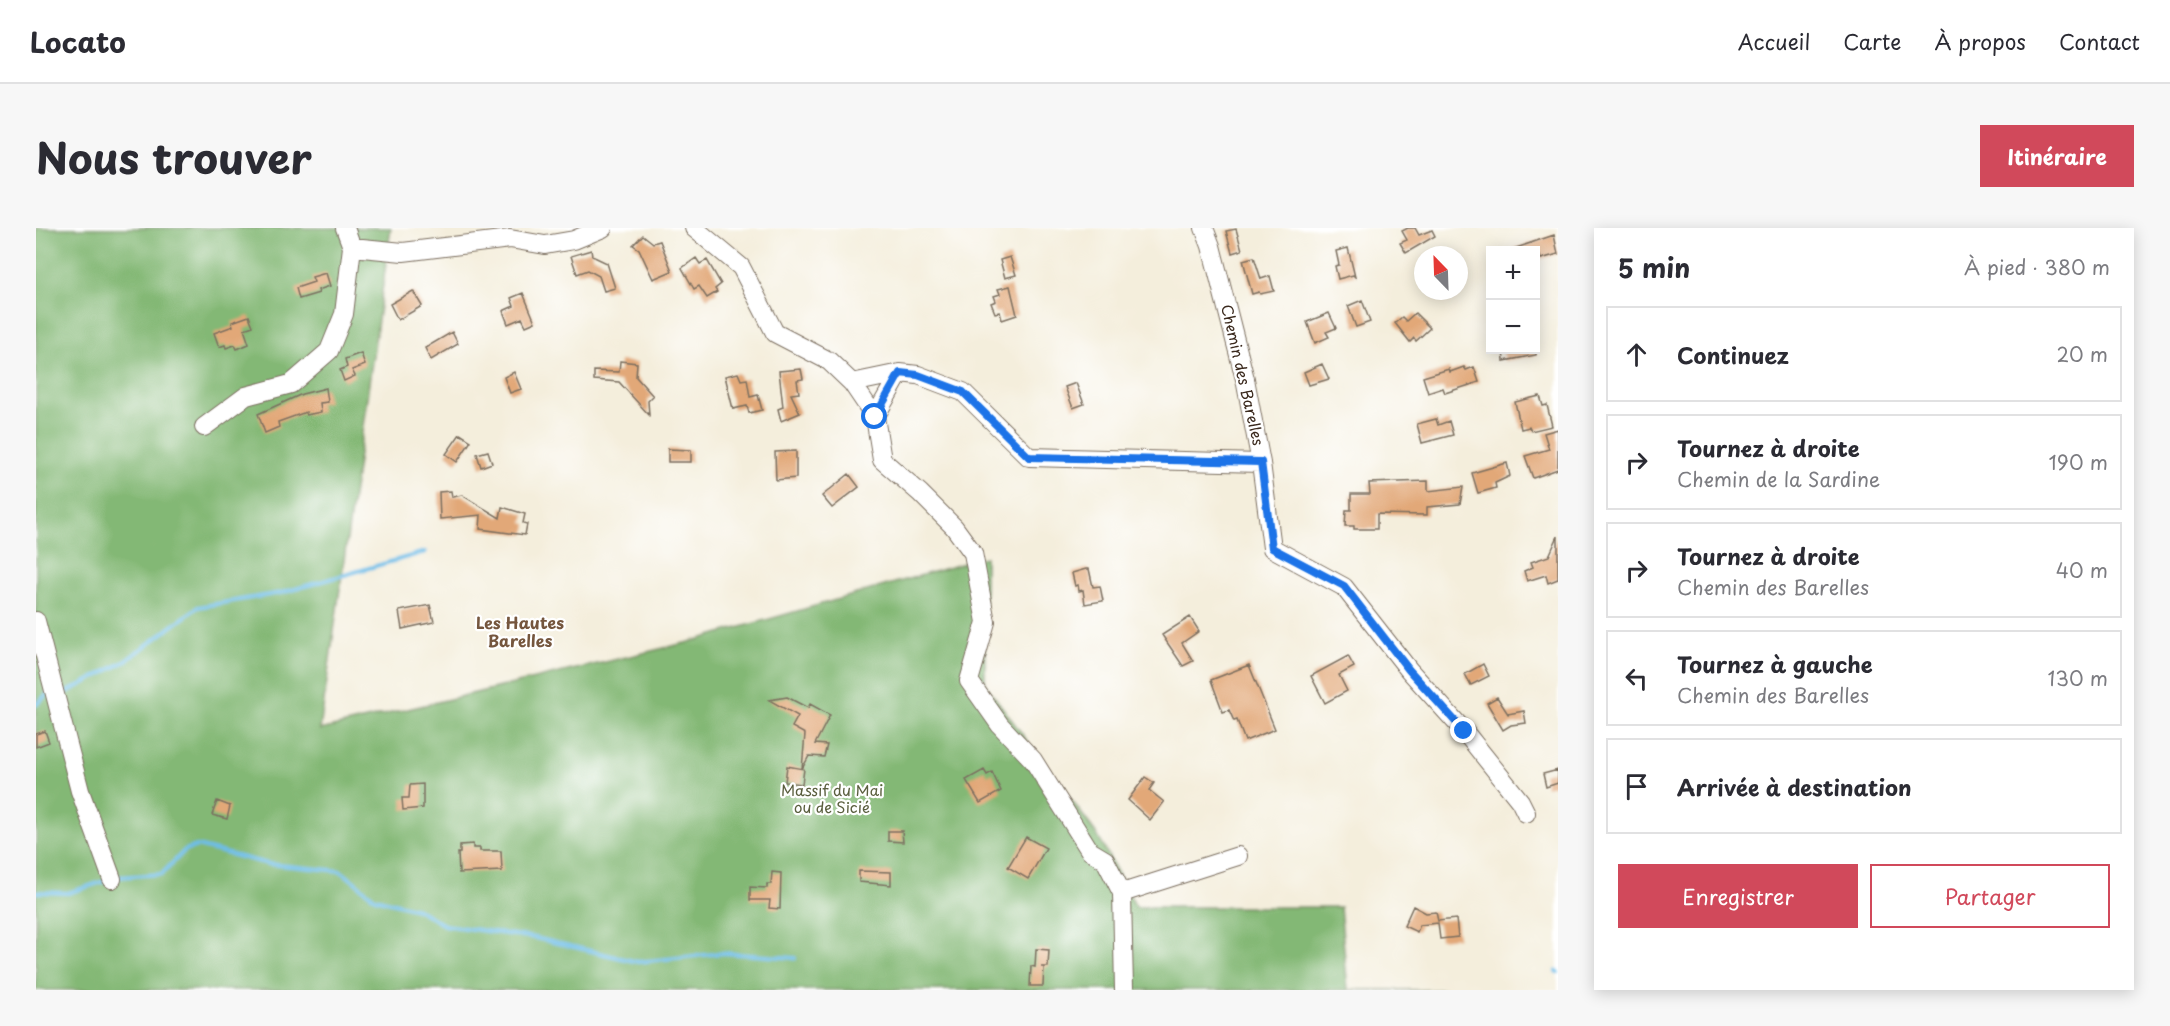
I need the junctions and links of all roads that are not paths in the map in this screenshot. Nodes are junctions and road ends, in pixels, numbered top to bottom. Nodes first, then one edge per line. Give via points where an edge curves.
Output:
1 (345, 228) edge
2 (603, 228) edge
3 (694, 228) edge
4 (1204, 228) edge
5 (352, 247) junction
6 (900, 373) junction
7 (852, 383) junction
8 (875, 417) junction
9 (204, 427) dead end
10 (1261, 462) junction
11 (36, 621) edge
12 (1526, 813) dead end
13 (1238, 856) dead end
14 (112, 879) dead end
15 (1122, 893) junction
16 (1125, 990) edge

1 - 5 street
2 - 5 street via 574,240 545,245 510,239 403,252
3 - 7 street via 741,267 775,333 829,361
4 - 10 street, Chemin des Barelles via 1245,379
5 - 9 street via 344,314 329,351 291,384 246,396
6 - 7 street
6 - 8 street
6 - 10 street via 918,375 963,392 1029,457
7 - 8 street
8 - 15 street via 882,460 954,527 973,554 986,622 969,681 999,725 1033,760 1090,851 1106,860
10 - 12 street, Chemin des Barelles via 1272,548 1344,586
11 - 14 street via 80,791
13 - 15 street
15 - 16 street

